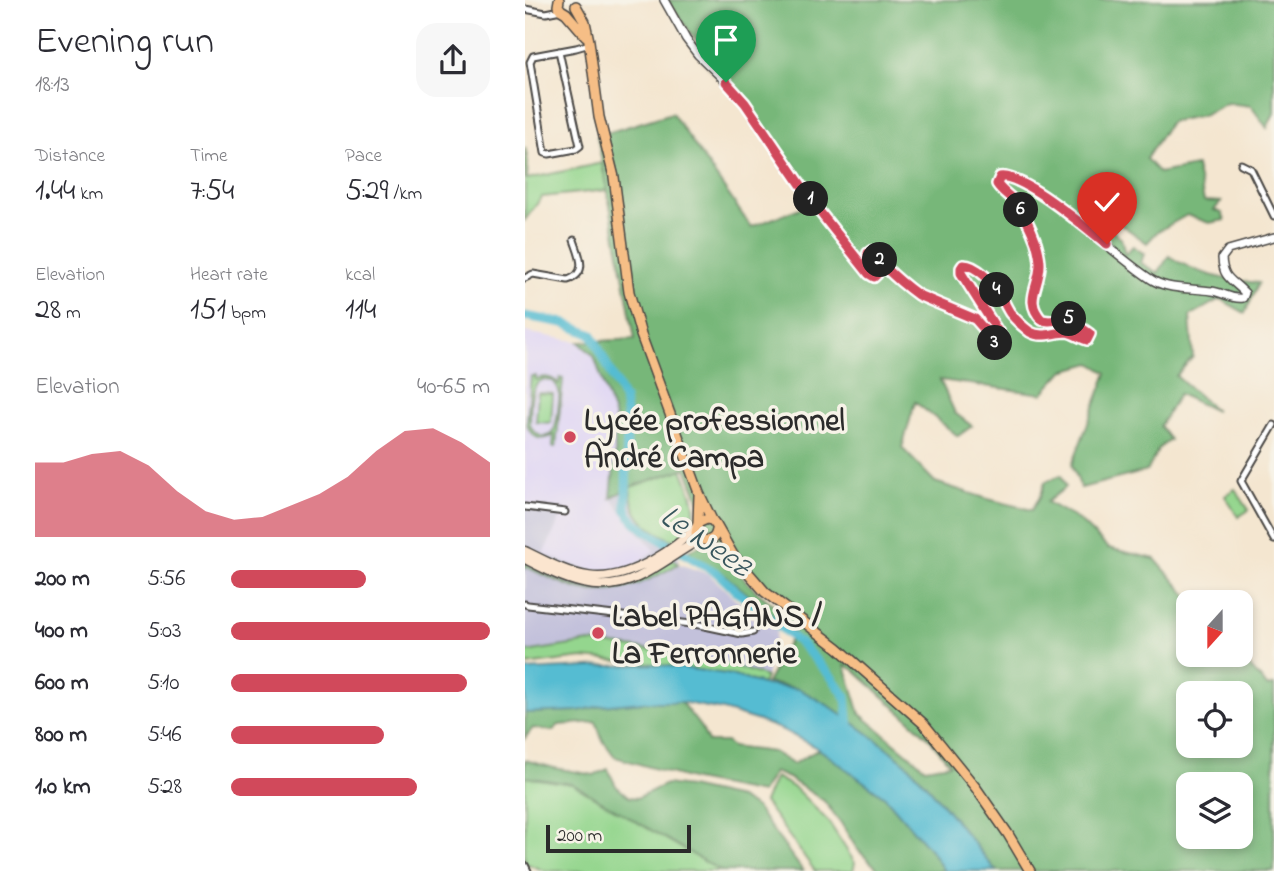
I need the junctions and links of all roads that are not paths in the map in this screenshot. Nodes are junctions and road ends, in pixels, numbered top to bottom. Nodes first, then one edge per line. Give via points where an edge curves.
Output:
1 (664, 0) edge
2 (576, 2) edge
3 (560, 5) edge
4 (525, 9) edge
5 (589, 42) junction
6 (559, 51) junction
7 (1241, 164) dead end
8 (1274, 216) edge
9 (1274, 237) edge
10 (574, 240) dead end
11 (525, 278) edge
12 (1274, 425) edge
13 (699, 494) junction
14 (525, 507) edge
15 (565, 512) dead end
16 (712, 520) junction
17 (697, 525) junction
18 (717, 530) junction
19 (706, 540) junction
20 (1274, 540) edge
21 (683, 545) junction
22 (525, 551) edge
23 (671, 553) junction
24 (733, 555) junction
25 (525, 559) edge
26 (525, 604) edge
27 (753, 632) dead end
28 (525, 865) edge
29 (528, 871) edge
30 (1030, 871) edge

1 - 9 street via 686,39 745,103 869,274 874,277 878,271 868,257 871,251 918,295 975,319 997,344 1002,338 961,273 963,265 987,278 1028,331 1070,333 1087,340 1090,334 1069,319 1042,320 1033,307 1040,261 1036,243 1023,213 997,184 1000,177 1033,188 1160,284 1243,298 1243,290 1224,273 1222,258 1228,250
2 - 3 main road via 572,11
2 - 5 main road
3 - 4 street via 546,13
3 - 5 main road
5 - 6 street
5 - 13 main road via 629,292
6 - 6 street via 534,55 530,62 545,153 549,154 580,146
7 - 8 street via 1251,169
10 - 11 street via 582,266 577,276 568,280 534,274
12 - 20 street via 1241,481
13 - 16 main road
13 - 17 main road
14 - 15 street
16 - 17 main road
16 - 18 main road
17 - 19 main road via 698,537
17 - 21 main road
18 - 19 main road via 714,538
18 - 24 main road
19 - 21 main road
19 - 24 main road
21 - 23 main road
22 - 23 main road via 572,573 598,578 617,576
23 - 25 main road via 638,577 603,585 570,580
24 - 30 main road via 774,600 838,648 924,724 976,788
26 - 27 street
28 - 29 street

